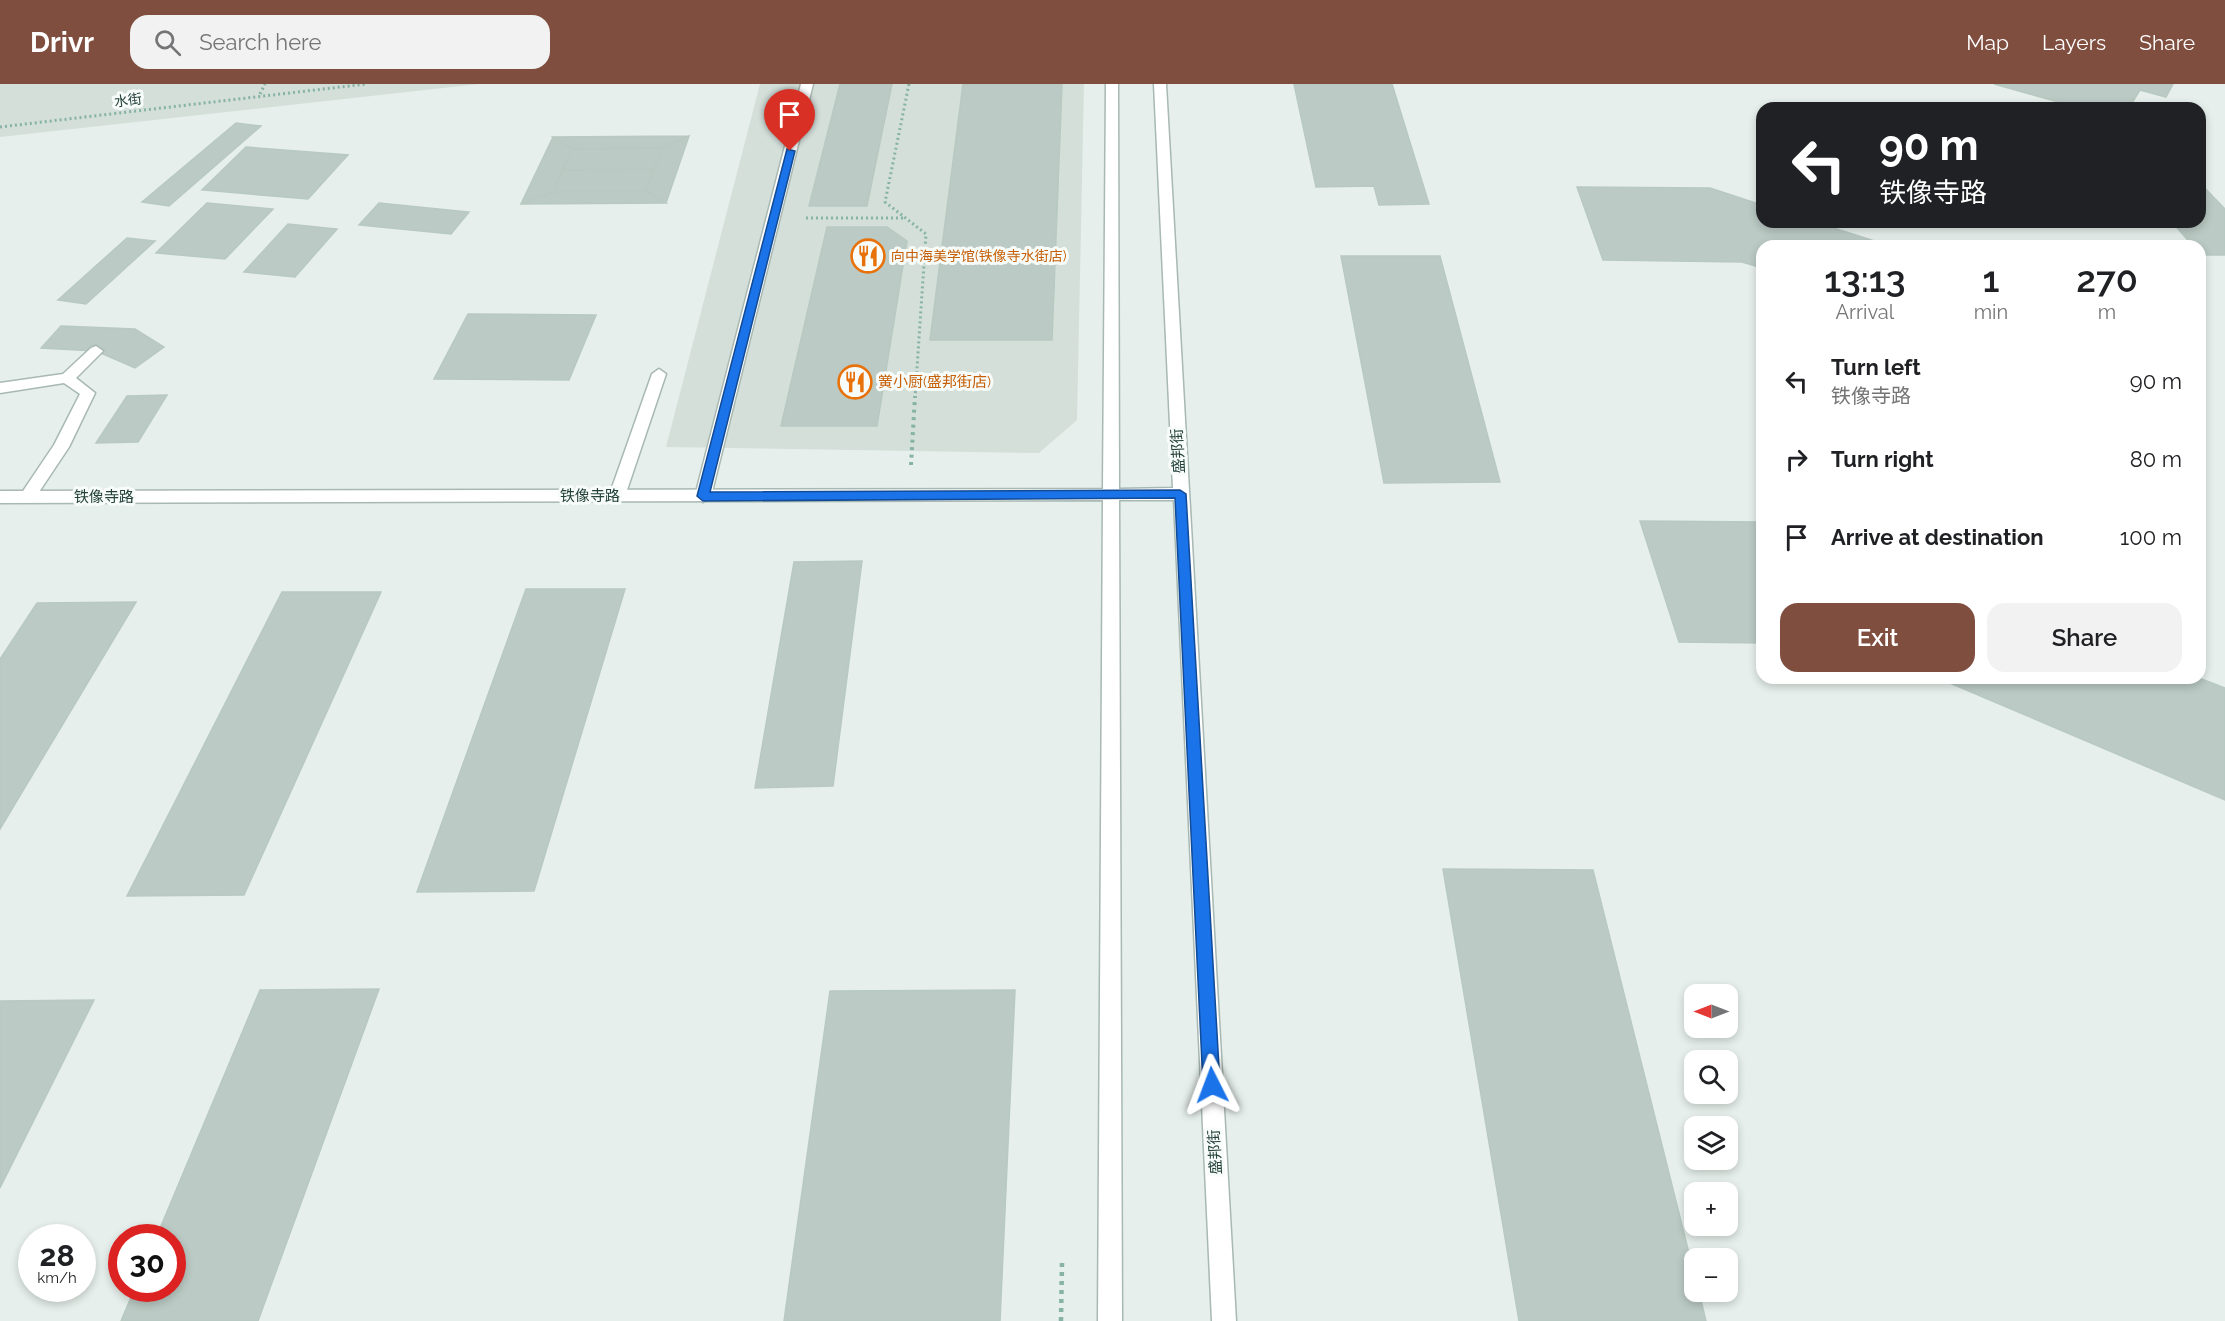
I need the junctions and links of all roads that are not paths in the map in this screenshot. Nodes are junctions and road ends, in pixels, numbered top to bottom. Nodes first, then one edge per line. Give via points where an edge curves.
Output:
1 (807, 84) edge
2 (1112, 84) edge
3 (1160, 84) edge
4 (96, 351) dead end
5 (659, 374) dead end
6 (67, 378) junction
7 (0, 388) edge
8 (1180, 494) junction
9 (1110, 495) junction
10 (617, 496) junction
11 (703, 496) junction
12 (0, 497) edge
13 (27, 497) junction
14 (1110, 1321) edge
15 (1224, 1321) edge

1 - 11 street
2 - 9 street
3 - 8 street, 盛邦街
4 - 6 street
5 - 10 street
6 - 7 street
6 - 13 street via 88,393 61,447
8 - 9 street, 铁像寺路
8 - 15 street, 盛邦街
9 - 11 street, 铁像寺路
9 - 14 street
10 - 11 street, 铁像寺路
10 - 13 street, 铁像寺路
12 - 13 street, 铁像寺路

